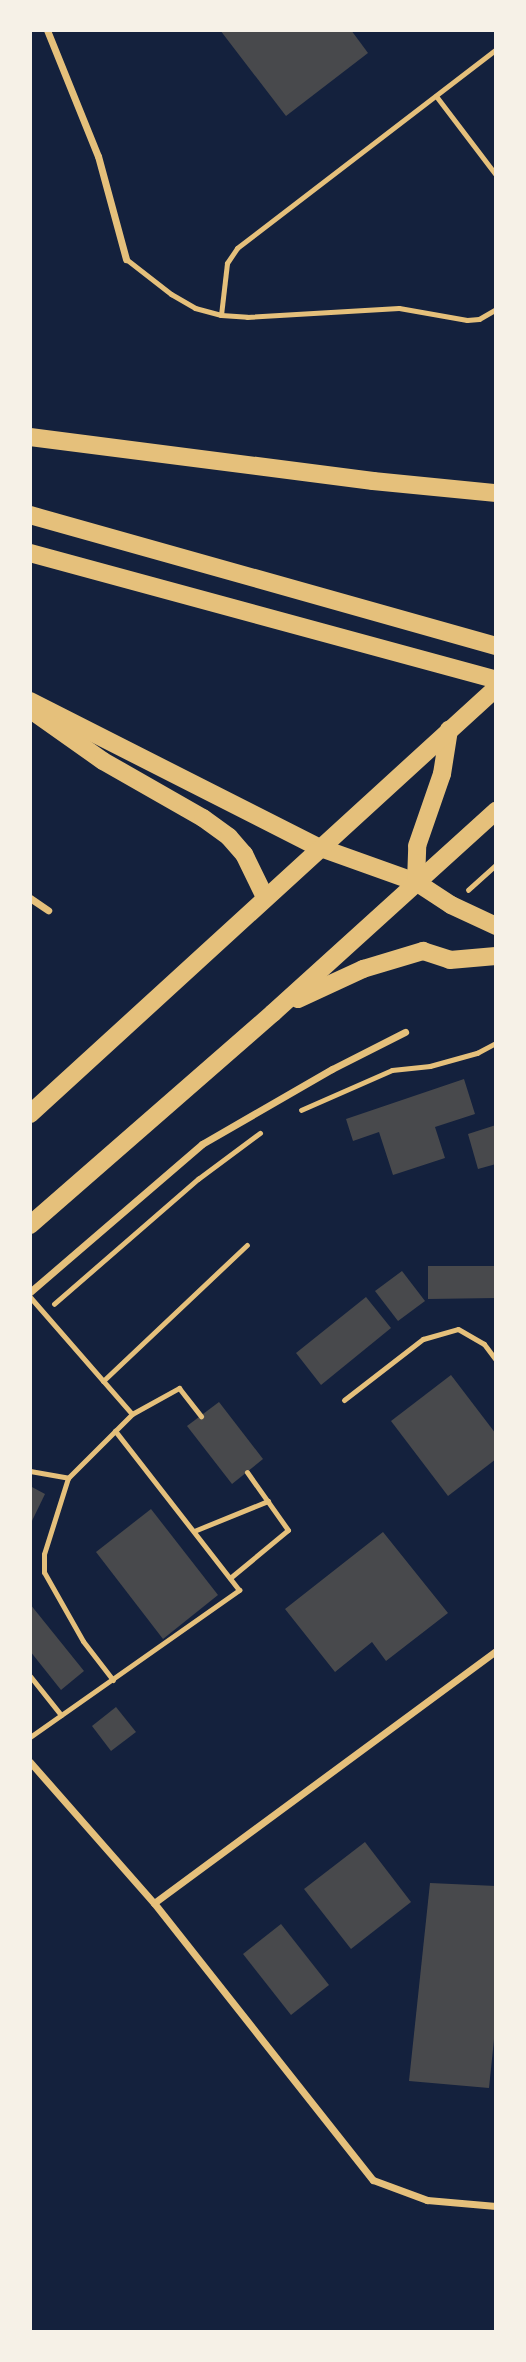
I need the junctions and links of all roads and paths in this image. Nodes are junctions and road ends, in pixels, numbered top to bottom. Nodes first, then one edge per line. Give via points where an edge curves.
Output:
1 (47, 30) edge
2 (496, 49) edge
3 (436, 96) junction
4 (496, 175) edge
5 (126, 258) joint
6 (496, 309) edge
7 (221, 315) junction
8 (493, 315) edge
9 (30, 437) edge
10 (496, 493) edge
11 (30, 514) edge
12 (30, 553) edge
13 (496, 646) edge
14 (496, 680) edge
15 (496, 688) edge
16 (30, 701) edge
17 (30, 709) edge
18 (449, 730) junction
19 (496, 811) edge
20 (318, 848) junction
21 (416, 882) junction
22 (265, 897) junction
23 (30, 898) edge
24 (48, 910) dead end
25 (496, 926) edge
26 (496, 956) edge
27 (273, 1013) junction
28 (405, 1032) dead end
29 (496, 1043) edge
30 (30, 1114) edge
31 (293, 1114) dead end
32 (271, 1127) dead end
33 (30, 1225) edge
34 (247, 1245) dead end
35 (30, 1292) edge
36 (30, 1297) edge
37 (43, 1314) junction
38 (496, 1360) edge
39 (103, 1381) junction
40 (344, 1400) dead end
41 (132, 1414) junction
42 (201, 1416) dead end
43 (116, 1431) junction
44 (30, 1471) edge
45 (247, 1472) dead end
46 (68, 1478) junction
47 (268, 1501) junction
48 (194, 1531) junction
49 (230, 1578) junction
50 (496, 1651) edge
51 (30, 1676) edge
52 (113, 1680) junction
53 (61, 1715) junction
54 (30, 1737) edge
55 (30, 1762) edge
56 (154, 1903) junction
57 (496, 2206) edge

1 - 5 street via 98,156
2 - 3 lane
3 - 4 lane
3 - 7 lane via 237,248 227,263
5 - 7 lane via 171,294 195,308
6 - 8 lane
7 - 8 lane via 399,308 467,320
9 - 10 main road
11 - 13 main road
12 - 14 main road
15 - 18 main road
16 - 20 main road
17 - 22 main road via 103,761 229,837 244,854
18 - 20 main road
18 - 21 main road via 442,774 417,846
19 - 21 main road
20 - 21 main road
20 - 22 main road
21 - 25 main road
21 - 27 main road
22 - 30 main road
23 - 24 street
26 - 27 main road via 450,960 422,951 363,969
27 - 33 main road
28 - 35 street via 202,1144
29 - 31 path via 430,1066 392,1070
32 - 37 path via 198,1179
34 - 39 lane
36 - 37 lane
37 - 39 lane
38 - 40 lane via 484,1344 458,1329 423,1339
39 - 41 lane
41 - 42 lane via 180,1388
41 - 43 lane
43 - 46 lane
43 - 48 lane
44 - 46 lane
45 - 47 lane
46 - 52 lane via 44,1554 44,1572 71,1622
47 - 48 lane
47 - 49 lane via 288,1531
48 - 49 lane
49 - 52 lane via 239,1590
50 - 56 street
51 - 53 lane
52 - 53 lane
53 - 54 lane
55 - 56 street
56 - 57 street via 373,2180 427,2200

